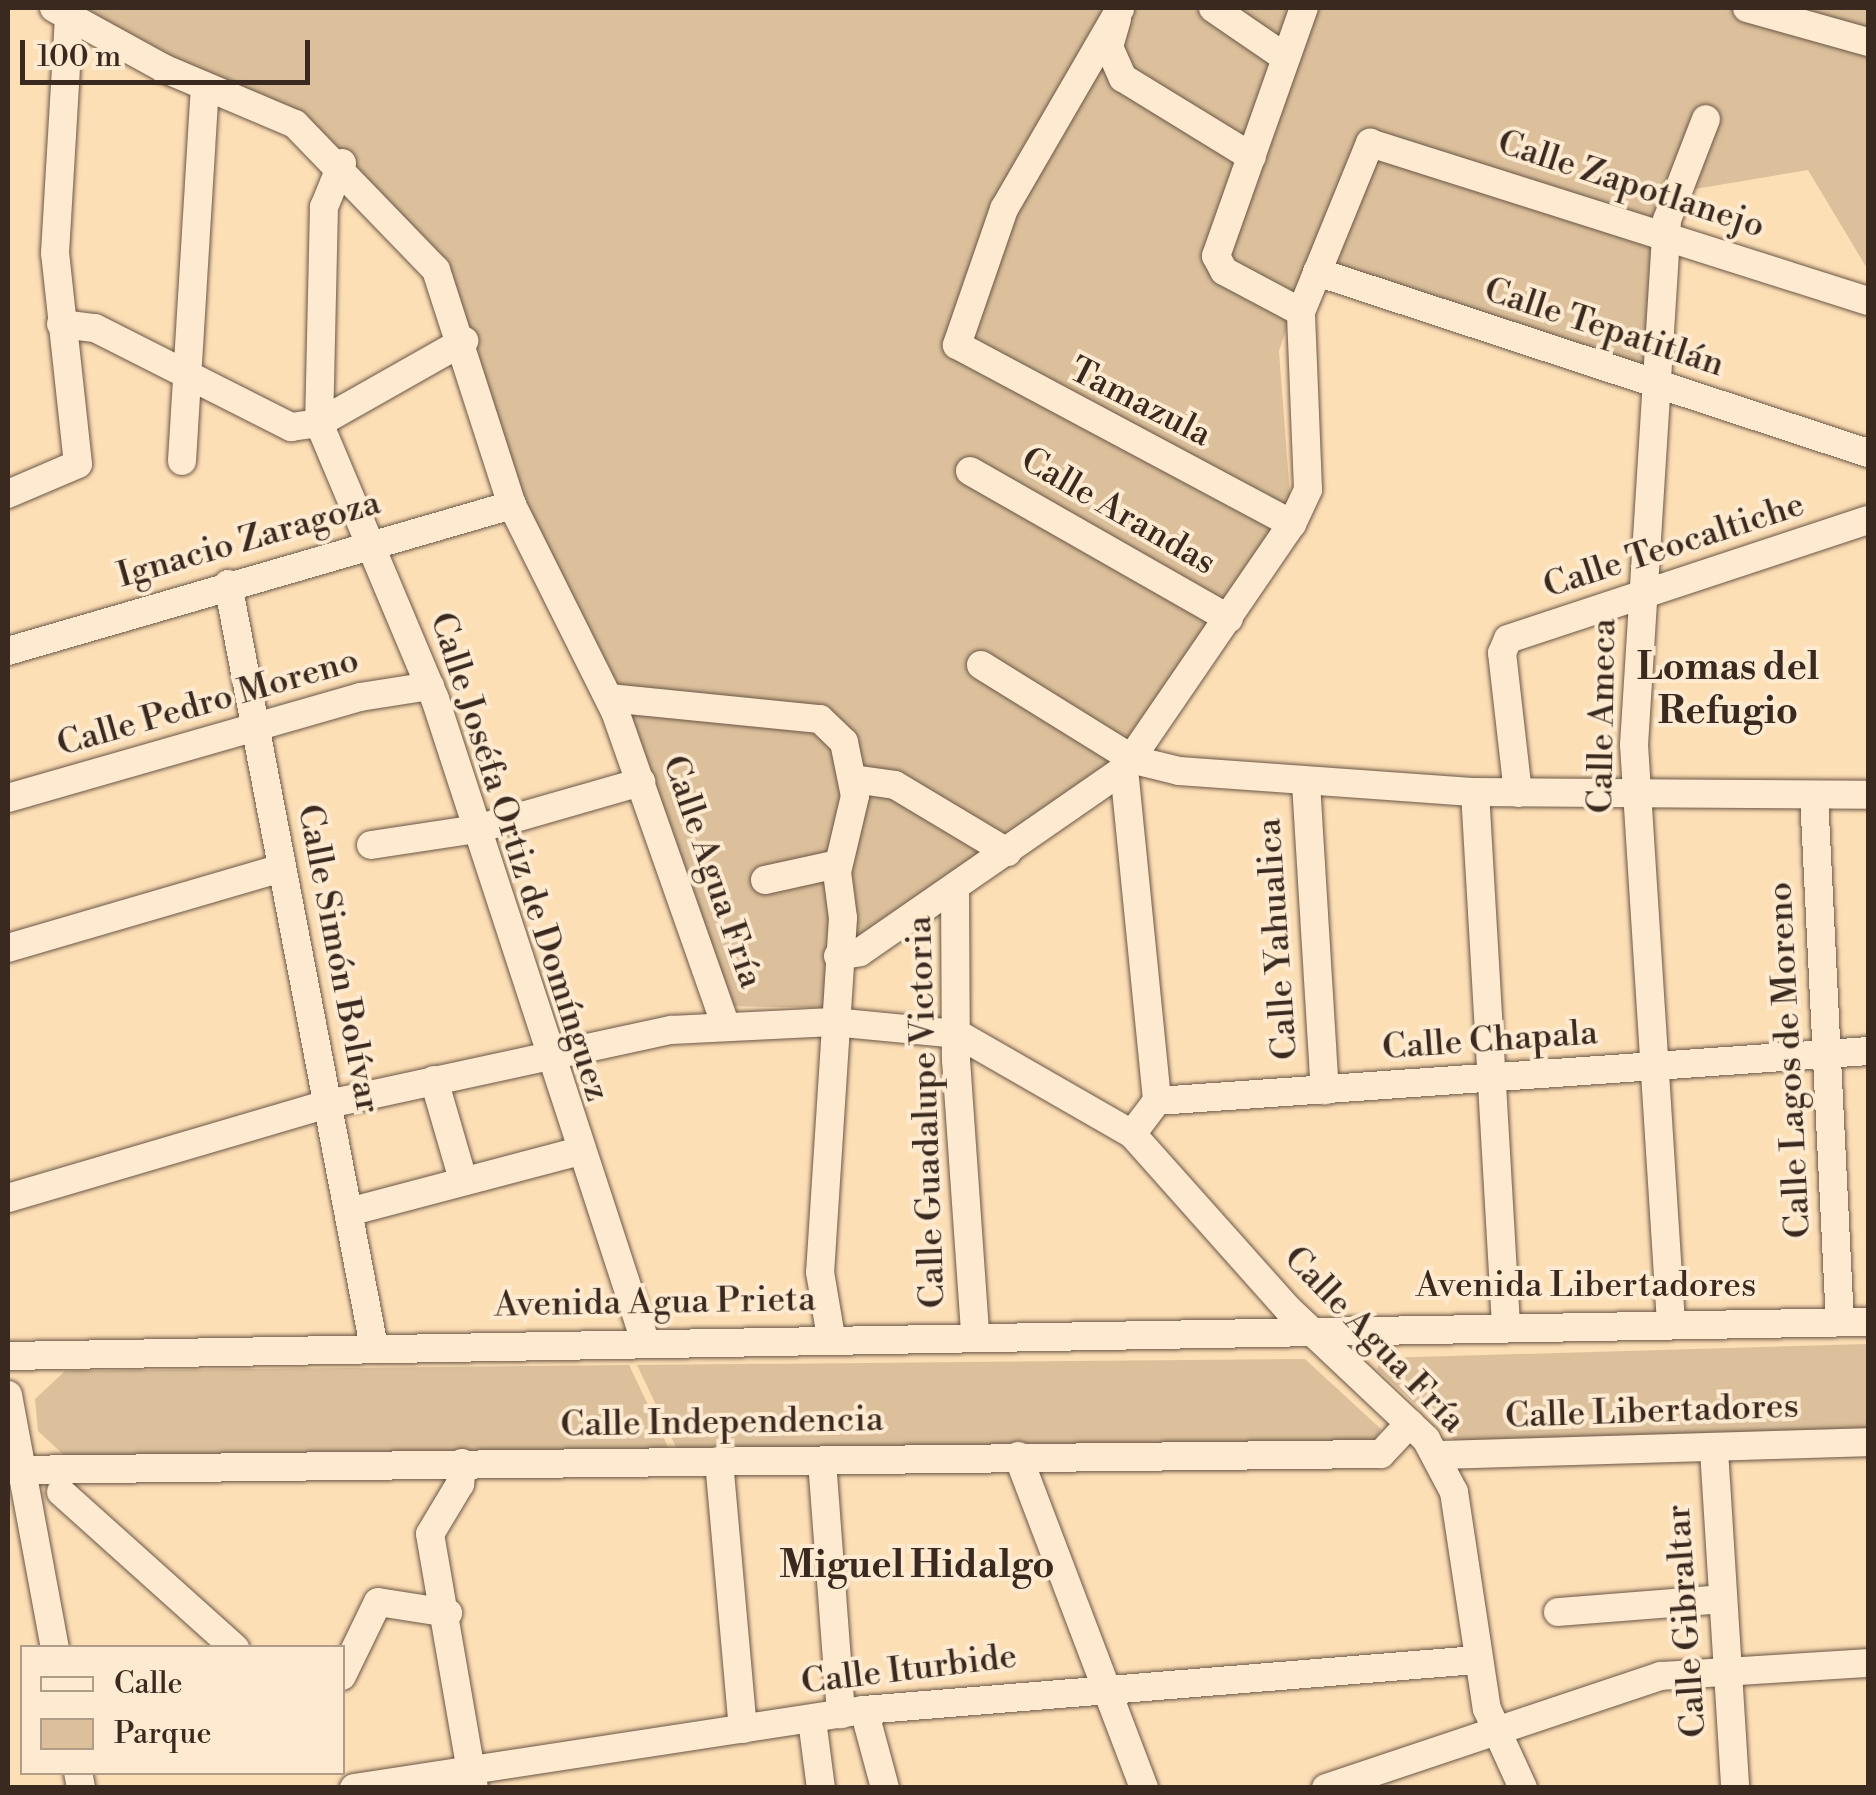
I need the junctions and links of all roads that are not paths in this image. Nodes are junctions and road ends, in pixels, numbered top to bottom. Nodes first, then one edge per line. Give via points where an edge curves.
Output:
1 (1120, 8) edge
2 (1213, 8) edge
3 (1304, 8) edge
4 (1748, 8) edge
5 (61, 14) edge
6 (1868, 42) edge
7 (1286, 58) junction
8 (205, 87) junction
9 (1706, 119) dead end
10 (1252, 157) junction
11 (342, 163) junction
12 (1668, 236) junction
13 (1318, 272) junction
14 (1868, 301) edge
15 (1301, 312) junction
16 (60, 324) junction
17 (464, 341) junction
18 (189, 373) junction
19 (1654, 384) junction
20 (319, 424) junction
21 (1868, 453) edge
22 (182, 461) dead end
23 (970, 471) dead end
24 (8, 494) edge
25 (512, 505) junction
26 (1868, 520) edge
27 (1292, 524) junction
28 (375, 542) junction
29 (228, 584) junction
30 (1642, 599) junction
31 (1229, 618) junction
32 (8, 651) edge
33 (981, 665) dead end
34 (430, 686) junction
35 (610, 698) junction
36 (256, 730) junction
37 (1129, 764) junction
38 (853, 780) junction
39 (641, 782) junction
40 (1306, 783) junction
41 (1475, 792) junction
42 (1518, 793) junction
43 (1635, 794) junction
44 (1814, 795) junction
45 (1868, 795) edge
46 (8, 798) edge
47 (477, 830) junction
48 (371, 846) dead end
49 (1007, 852) junction
50 (838, 864) junction
51 (282, 868) junction
52 (765, 880) dead end
53 (956, 888) junction
54 (8, 948) edge
55 (838, 956) junction
56 (833, 1022) junction
57 (725, 1024) junction
58 (958, 1034) junction
59 (1868, 1051) edge
60 (1830, 1052) junction
61 (545, 1056) junction
62 (1659, 1067) junction
63 (434, 1080) junction
64 (1488, 1080) junction
65 (1325, 1090) junction
66 (1157, 1101) junction
67 (328, 1104) junction
68 (1132, 1134) junction
69 (576, 1152) junction
70 (463, 1180) junction
71 (8, 1198) edge
72 (348, 1212) junction
73 (1840, 1322) junction
74 (1868, 1322) edge
75 (1670, 1323) junction
76 (1506, 1324) junction
77 (974, 1333) junction
78 (1315, 1334) junction
79 (831, 1337) junction
80 (645, 1341) junction
81 (374, 1348) junction
82 (8, 1356) edge
83 (8, 1395) edge
84 (1401, 1415) junction
85 (1868, 1442) edge
86 (1714, 1450) junction
87 (1438, 1455) junction
88 (1018, 1456) junction
89 (718, 1461) junction
90 (822, 1461) junction
91 (462, 1463) junction
92 (15, 1470) edge
93 (61, 1492) dead end
94 (1722, 1599) junction
95 (1558, 1612) dead end
96 (448, 1613) junction
97 (54, 1645) edge
98 (232, 1645) edge
99 (1476, 1660) junction
100 (1868, 1663) edge
101 (1727, 1666) junction
102 (345, 1670) edge
103 (1103, 1685) junction
104 (852, 1712) junction
105 (812, 1720) junction
106 (1493, 1726) junction
107 (743, 1729) junction
108 (567, 1774) edge
109 (473, 1781) edge
110 (354, 1788) edge
111 (821, 1788) edge
112 (885, 1788) edge
113 (1144, 1788) edge
114 (1326, 1788) edge
115 (1524, 1788) edge
116 (1735, 1788) edge

1 - 10 street via 1114,68
1 - 27 street, Tamazula via 1004,209 957,345
2 - 7 street
3 - 7 street
4 - 6 street
5 - 8 street, Calle Agua Fría
5 - 16 street via 55,254
7 - 10 street
8 - 11 street, Calle Agua Fría via 295,124
8 - 18 street
9 - 12 street, Calle Ameca via 1670,202
10 - 15 street via 1217,260
11 - 17 street, Calle Agua Fría via 436,270
11 - 20 street, Calle Joséfa Ortiz de Domínguez via 324,206
12 - 13 street, Calle Zapotlanejo via 1370,144
12 - 14 street, Calle Zapotlanejo
12 - 19 street, Calle Ameca
13 - 15 street
13 - 19 street, Calle Tepatitlán
15 - 27 street via 1308,489
16 - 18 street via 94,328
16 - 24 street via 77,468
17 - 20 street
17 - 25 street, Calle Agua Fría
18 - 20 street via 291,428
18 - 22 street
19 - 21 street, Calle Tepatitlán
19 - 30 street, Calle Ameca
20 - 28 street, Calle Joséfa Ortiz de Domínguez
23 - 31 street, Calle Arandas
25 - 28 street, Ignacio Zaragoza
25 - 35 street, Calle Agua Fría
26 - 30 street, Calle Teocaltiche
27 - 31 street
28 - 29 street, Ignacio Zaragoza
28 - 34 street, Calle Joséfa Ortiz de Domínguez
29 - 32 street, Ignacio Zaragoza
29 - 36 street, Calle Simón Bolívar
30 - 42 street, Calle Teocaltiche via 1504,642
30 - 43 street, Calle Ameca
31 - 37 street
33 - 37 street
34 - 36 street, Calle Pedro Moreno
34 - 47 street, Calle Joséfa Ortiz de Domínguez
35 - 38 street via 835,726
35 - 39 street, Calle Agua Fría
36 - 46 street, Calle Pedro Moreno
36 - 51 street, Calle Simón Bolívar
37 - 40 street
37 - 49 street
37 - 66 street
38 - 49 street via 895,786
38 - 50 street
39 - 47 street
39 - 57 street, Calle Agua Fría
40 - 41 street
40 - 65 street, Calle Yahualica
41 - 42 street
41 - 64 street
42 - 43 street
43 - 44 street
43 - 62 street, Calle Ameca
44 - 45 street
44 - 60 street, Calle Lagos de Moreno
47 - 48 street
47 - 61 street, Calle Joséfa Ortiz de Domínguez
49 - 53 street
50 - 52 street
50 - 55 street
51 - 54 street
51 - 67 street, Calle Simón Bolívar
53 - 55 street
53 - 58 street, Calle Guadalupe Victoria
55 - 56 street
56 - 57 street, Calle Agua Fría
56 - 58 street, Calle Agua Fría
56 - 79 street via 820,1272
57 - 61 street
58 - 68 street, Calle Agua Fría
58 - 77 street, Calle Guadalupe Victoria
59 - 60 street, Calle Chapala
60 - 62 street, Calle Chapala
60 - 73 street, Calle Lagos de Moreno
61 - 63 street
61 - 69 street, Calle Joséfa Ortiz de Domínguez
62 - 64 street, Calle Chapala
62 - 75 street, Calle Ameca
63 - 67 street
63 - 70 street
64 - 65 street, Calle Chapala
64 - 76 street
65 - 66 street, Calle Chapala
66 - 68 street
67 - 71 street
67 - 72 street, Calle Simón Bolívar
68 - 78 street, Calle Agua Fría
69 - 70 street
69 - 80 street, Calle Joséfa Ortiz de Domínguez
70 - 72 street
72 - 81 street, Calle Simón Bolívar
73 - 74 street, Avenida Libertadores
73 - 75 street, Avenida Libertadores
75 - 76 street, Avenida Libertadores
76 - 78 street, Avenida Libertadores
77 - 78 street, Avenida Agua Prieta
77 - 79 street, Avenida Agua Prieta
78 - 84 street, Calle Agua Fría
79 - 80 street, Avenida Agua Prieta
80 - 81 street, Avenida Agua Prieta
81 - 82 street, Avenida Agua Prieta
83 - 92 street
84 - 87 street, Calle Agua Fría
84 - 88 street, Calle Independencia via 1381,1454
85 - 86 street, Calle Libertadores
86 - 87 street, Calle Libertadores
86 - 94 street, Calle Gibraltar
87 - 99 street, Calle Agua Fría via 1458,1511
88 - 90 street, Calle Independencia
88 - 103 street
89 - 90 street, Calle Independencia
89 - 91 street, Calle Independencia
89 - 107 street
90 - 104 street
91 - 92 street, Calle Independencia
91 - 96 street via 460,1484 430,1534
92 - 97 street
93 - 98 street
94 - 95 street
94 - 101 street, Calle Gibraltar
96 - 102 street via 378,1602
96 - 109 street
99 - 103 street, Calle Iturbide
99 - 106 street, Calle Agua Fría
100 - 101 street
101 - 106 street
101 - 116 street, Calle Gibraltar
103 - 104 street, Calle Iturbide
103 - 113 street
104 - 105 street, Calle Iturbide
104 - 112 street
105 - 107 street, Calle Iturbide
105 - 111 street
106 - 114 street
106 - 115 street, Calle Agua Fría
107 - 108 street, Calle Iturbide
108 - 109 street, Calle Iturbide
109 - 110 street, Calle Iturbide

